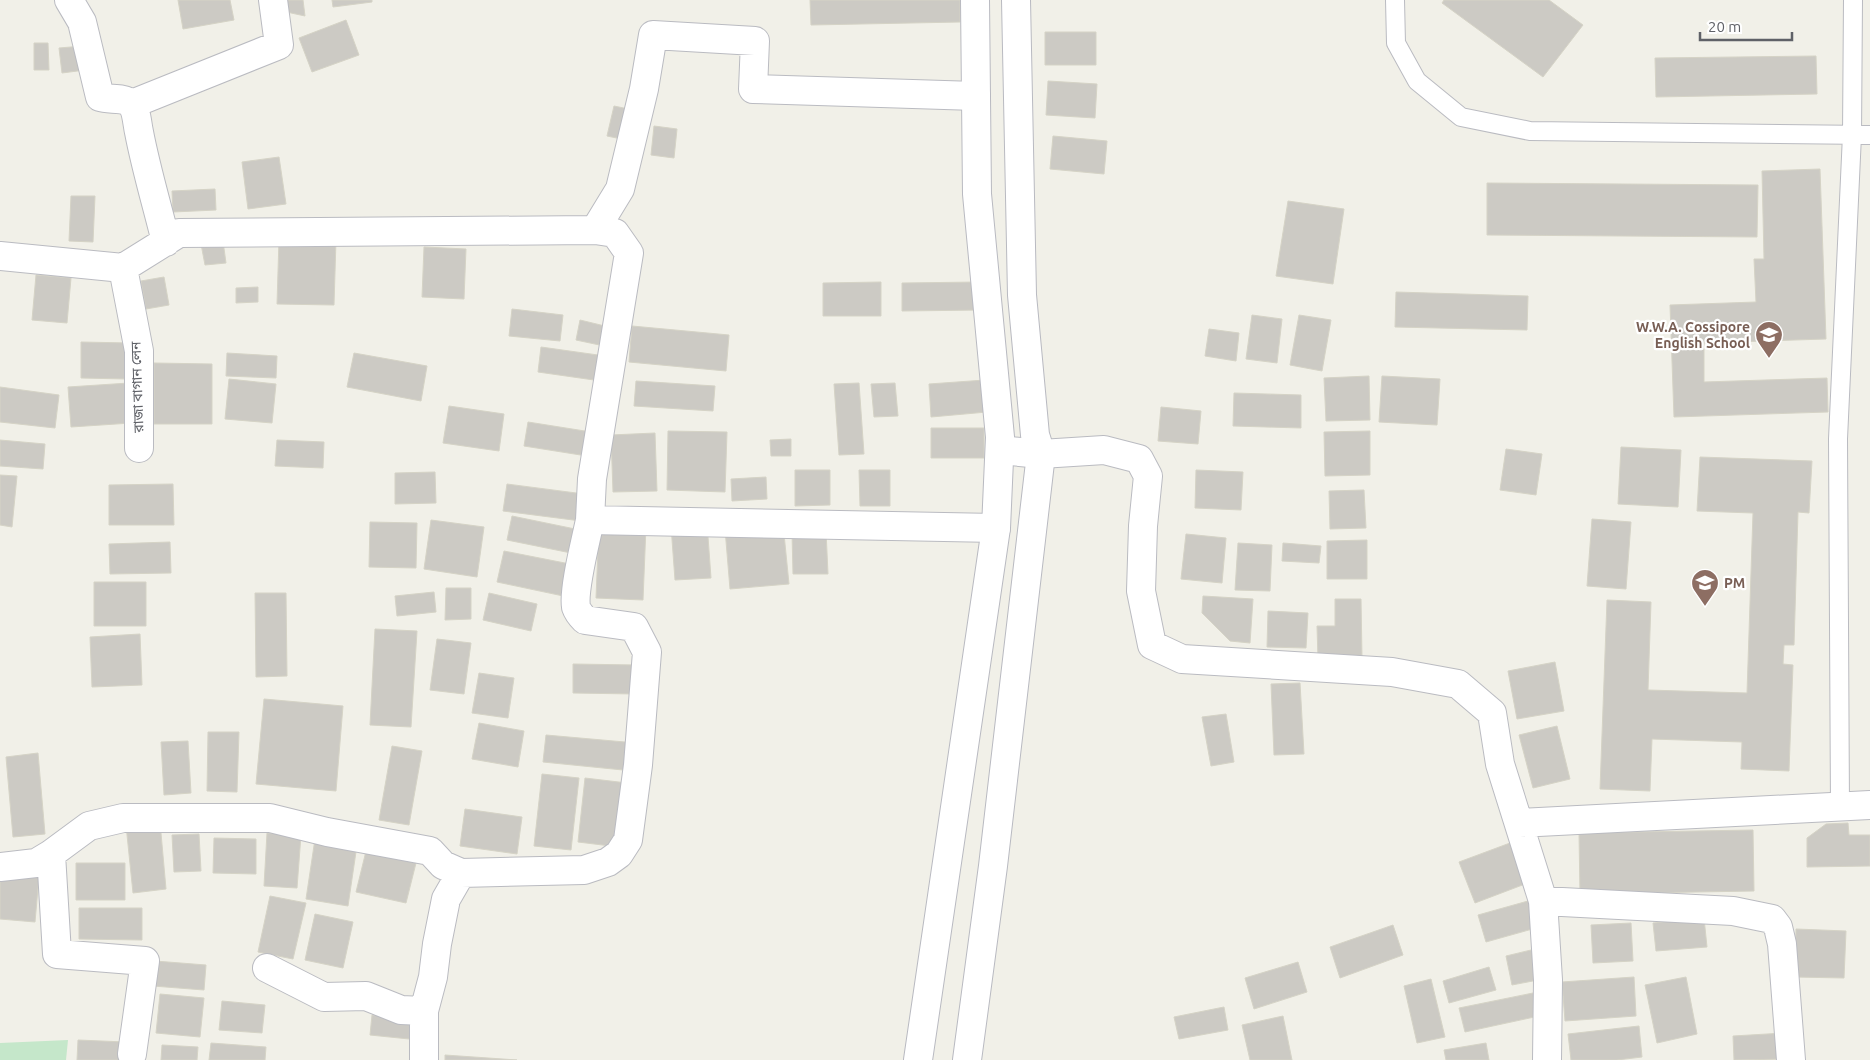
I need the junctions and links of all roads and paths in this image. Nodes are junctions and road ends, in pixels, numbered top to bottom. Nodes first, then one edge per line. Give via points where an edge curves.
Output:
1 (69, 0) edge
2 (273, 0) edge
3 (975, 0) edge
4 (1016, 0) edge
5 (1395, 0) edge
6 (1853, 0) edge
7 (976, 96) junction
8 (132, 104) junction
9 (1861, 135) edge
10 (595, 230) junction
11 (166, 242) junction
12 (0, 256) edge
13 (123, 268) junction
14 (139, 448) dead end
15 (1000, 450) junction
16 (1041, 454) junction
17 (590, 520) junction
18 (996, 528) junction
19 (1870, 805) edge
20 (1840, 808) junction
21 (1518, 824) junction
22 (51, 854) junction
23 (0, 867) edge
24 (462, 872) junction
25 (1543, 901) junction
26 (267, 968) dead end
27 (424, 1011) junction
28 (132, 1054) dead end
29 (424, 1060) edge
30 (918, 1060) edge
31 (967, 1060) edge
32 (1547, 1060) edge
33 (1791, 1060) edge

1 - 8 street via 82,22 100,98
2 - 8 street via 280,45
3 - 7 street
4 - 16 street via 1022,295 1035,435
5 - 9 lane via 1396,43 1417,81 1461,117 1530,132
6 - 9 lane
7 - 10 street via 753,89 756,41 653,35 644,89 620,189
7 - 15 street via 977,194
8 - 11 street
9 - 20 lane via 1838,439
10 - 11 street via 179,233
10 - 17 street via 615,233 629,253 592,479
11 - 13 street
12 - 13 street
13 - 14 street, রাজা বাগান লেন via 139,351
15 - 16 street
15 - 18 street
16 - 21 street via 1104,450 1139,459 1148,476 1141,591 1152,645 1182,659 1392,672 1458,684 1492,713 1500,764
16 - 31 street
17 - 18 street
17 - 24 street via 576,606 585,620 634,626 647,652 638,766 628,840 619,854 608,862 584,870
18 - 30 street
19 - 20 street
20 - 21 street
21 - 25 street
22 - 23 street via 36,863
22 - 24 street via 89,826 123,818 270,818 430,851 443,864
22 - 28 street via 57,954 145,961
24 - 27 street via 446,899
25 - 32 street via 1548,980
25 - 33 street via 1733,912 1772,919 1778,927 1782,944
26 - 27 street via 324,997 366,996 401,1010
27 - 29 street

